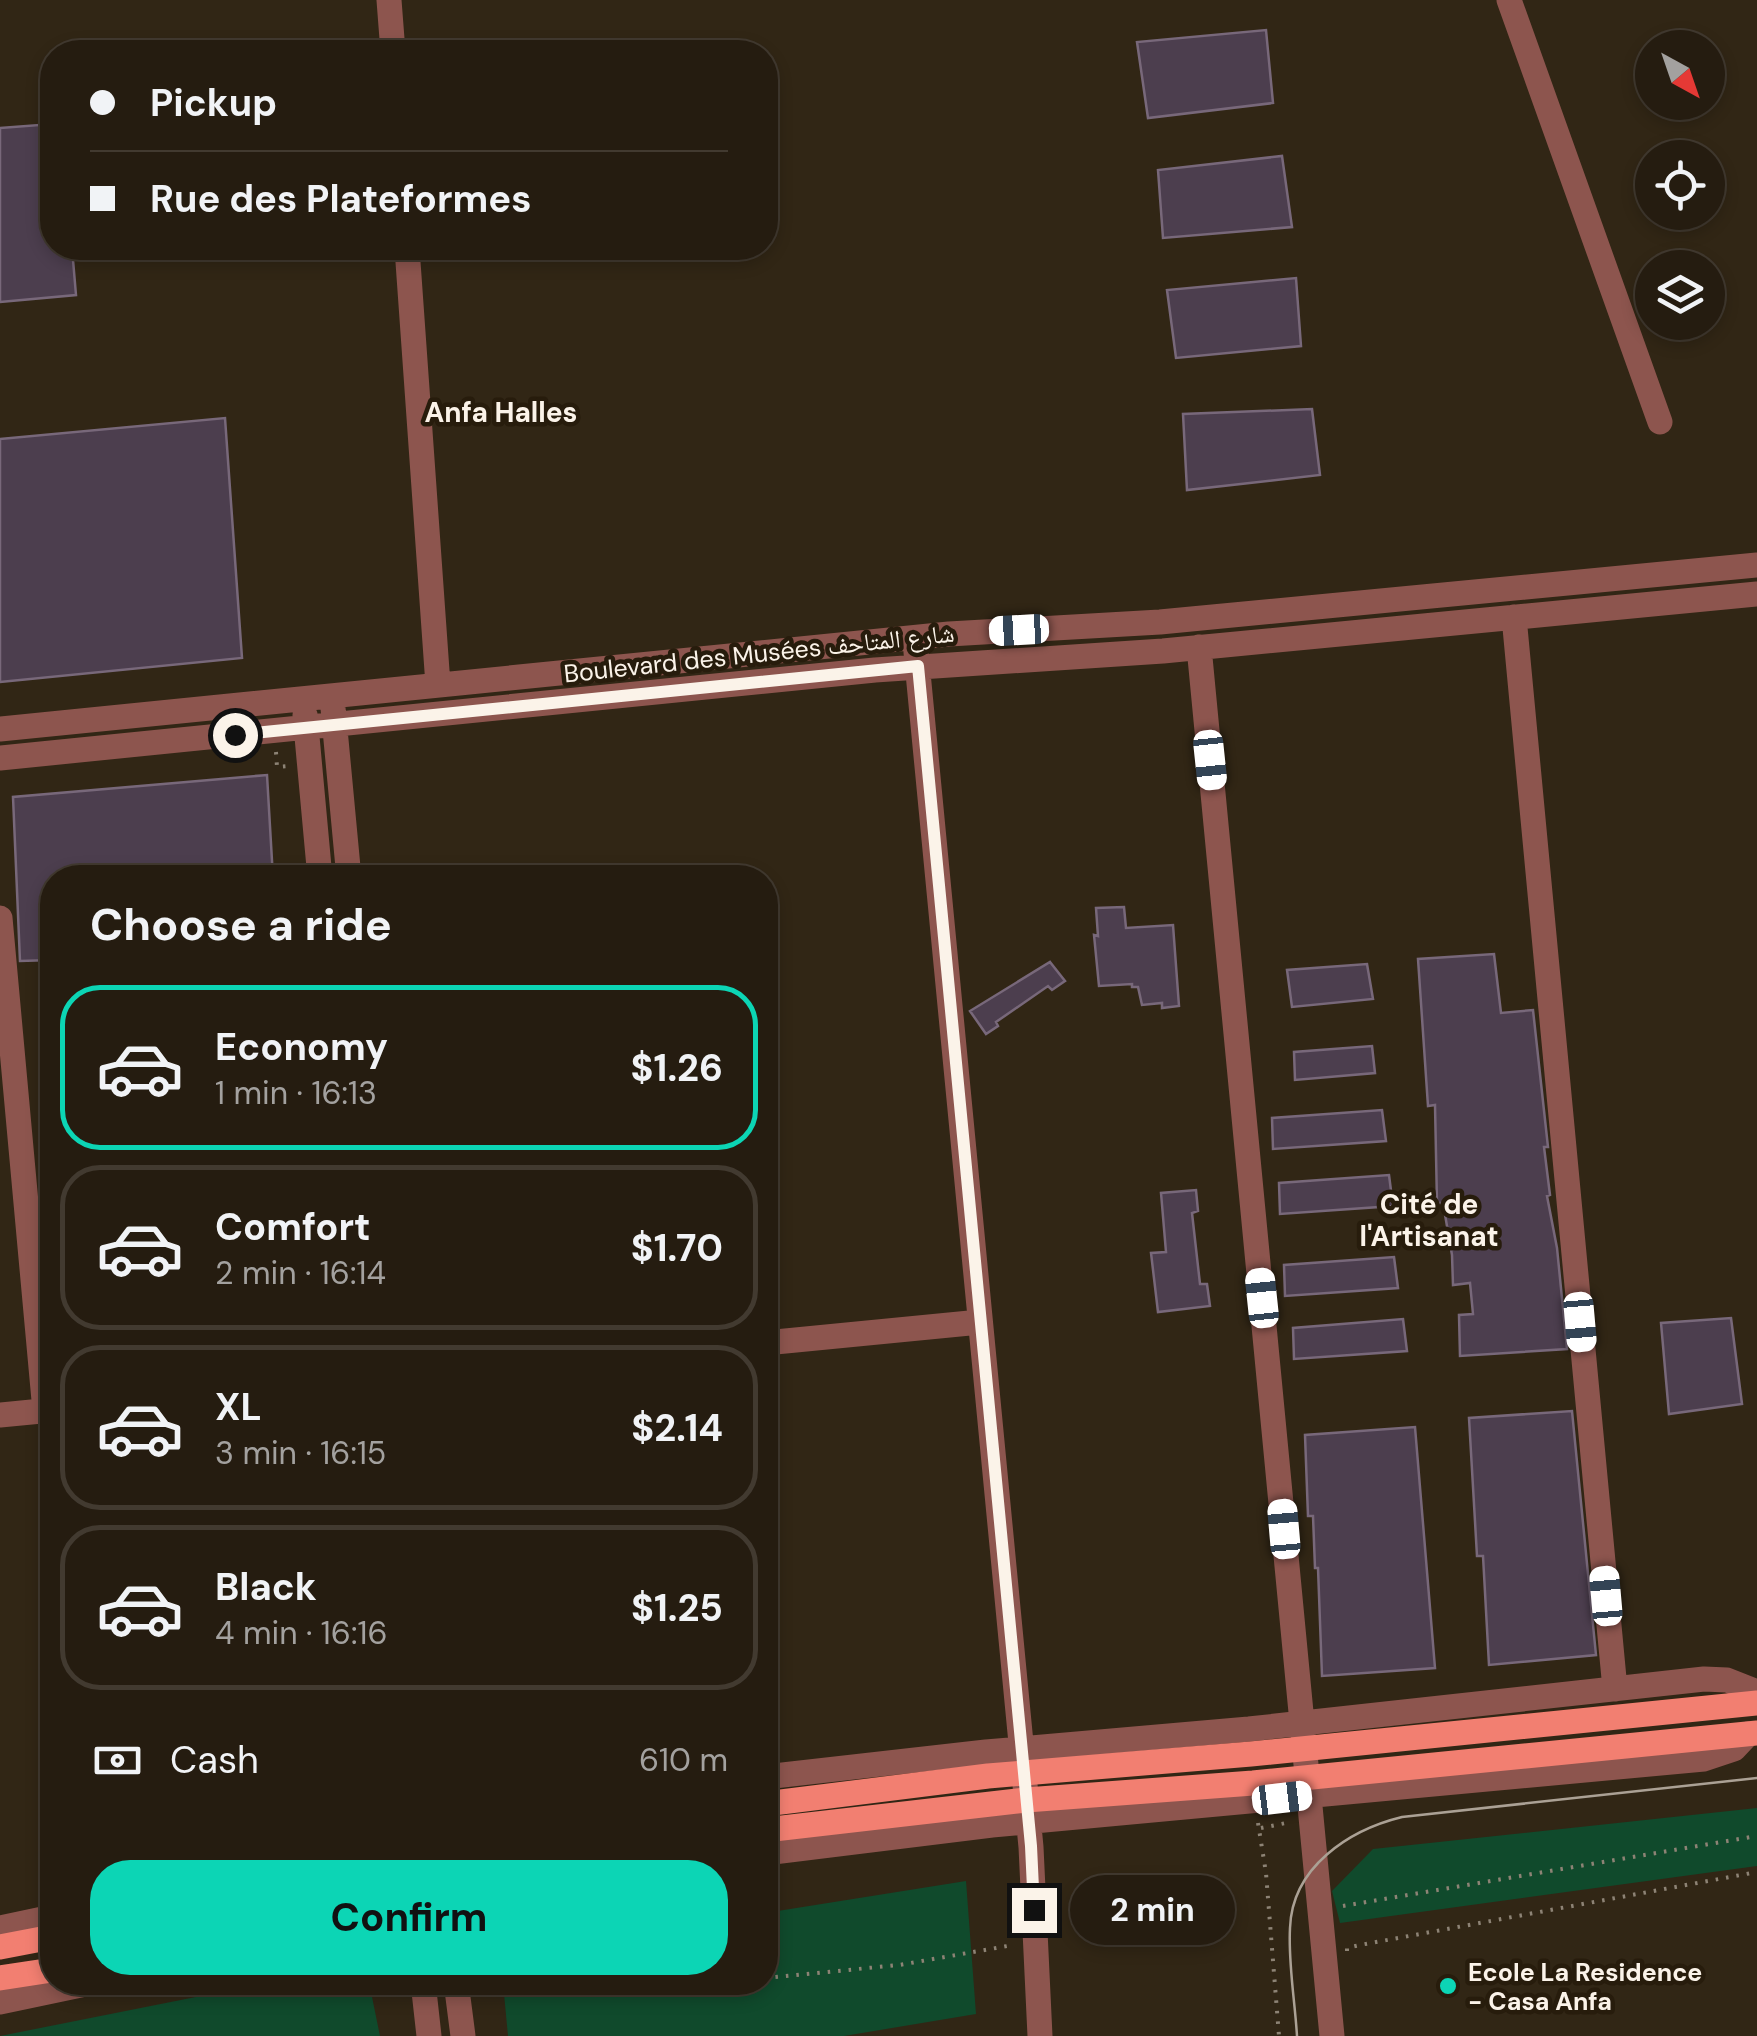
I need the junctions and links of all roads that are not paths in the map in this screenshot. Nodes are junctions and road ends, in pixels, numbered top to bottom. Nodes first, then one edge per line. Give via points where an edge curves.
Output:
1 (390, 0) edge
2 (1509, 0) edge
3 (392, 40) edge
4 (408, 260) edge
5 (1660, 422) dead end
6 (1757, 565) edge
7 (1757, 594) edge
8 (1514, 617) junction
9 (914, 637) junction
10 (1199, 647) junction
11 (918, 666) junction
12 (438, 685) junction
13 (332, 697) junction
14 (303, 700) junction
15 (335, 726) junction
16 (0, 729) edge
17 (306, 729) junction
18 (0, 758) edge
19 (319, 865) edge
20 (348, 865) edge
21 (0, 918) edge
22 (40, 1320) edge
23 (980, 1322) junction
24 (778, 1343) edge
25 (40, 1411) edge
26 (0, 1415) edge
27 (1615, 1689) junction
28 (1757, 1692) edge
29 (1757, 1703) edge
30 (1753, 1733) edge
31 (1304, 1734) junction
32 (1022, 1761) junction
33 (778, 1777) edge
34 (1309, 1797) junction
35 (778, 1802) edge
36 (1027, 1811) junction
37 (778, 1829) edge
38 (778, 1851) edge
39 (40, 1920) edge
40 (0, 1928) edge
41 (40, 1939) edge
42 (0, 1946) edge
43 (40, 1972) edge
44 (0, 1978) edge
45 (40, 1994) edge
46 (424, 1995) edge
47 (458, 1995) edge
48 (0, 2002) edge
49 (429, 2036) edge
50 (463, 2036) edge
51 (1040, 2036) edge
52 (1332, 2036) edge

1 - 3 street
2 - 5 street
4 - 12 street
6 - 9 street, Boulevard des Musées شارع المتاحف via 1160,622
7 - 8 street, Boulevard des Musées شارع المتاحف
8 - 10 street, Boulevard des Musées شارع المتاحف
8 - 27 street
9 - 11 street
9 - 12 street, Boulevard des Musées شارع المتاحف
10 - 11 street, Boulevard des Musées شارع المتاحف
10 - 31 street
11 - 15 street, Boulevard des Musées شارع المتاحف
11 - 23 street
12 - 13 street, Boulevard des Musées شارع المتاحف
13 - 14 street, Boulevard des Musées شارع المتاحف
13 - 15 street
14 - 16 street, Boulevard des Musées شارع المتاحف
14 - 17 street
15 - 17 street, Boulevard des Musées شارع المتاحف
15 - 20 street
17 - 18 street, Boulevard des Musées شارع المتاحف
17 - 19 street
21 - 22 street
23 - 24 street
23 - 32 street
25 - 26 street
27 - 28 street via 1704,1679
27 - 31 street
29 - 31 main road
30 - 34 main road
31 - 32 main road
31 - 34 street
32 - 33 street
32 - 35 main road
32 - 36 street
34 - 36 street
34 - 36 main road via 1254,1784
34 - 52 street
36 - 37 main road
36 - 38 street
36 - 51 street
39 - 40 street
41 - 42 main road
43 - 44 main road
45 - 48 street
46 - 49 street
47 - 50 street

